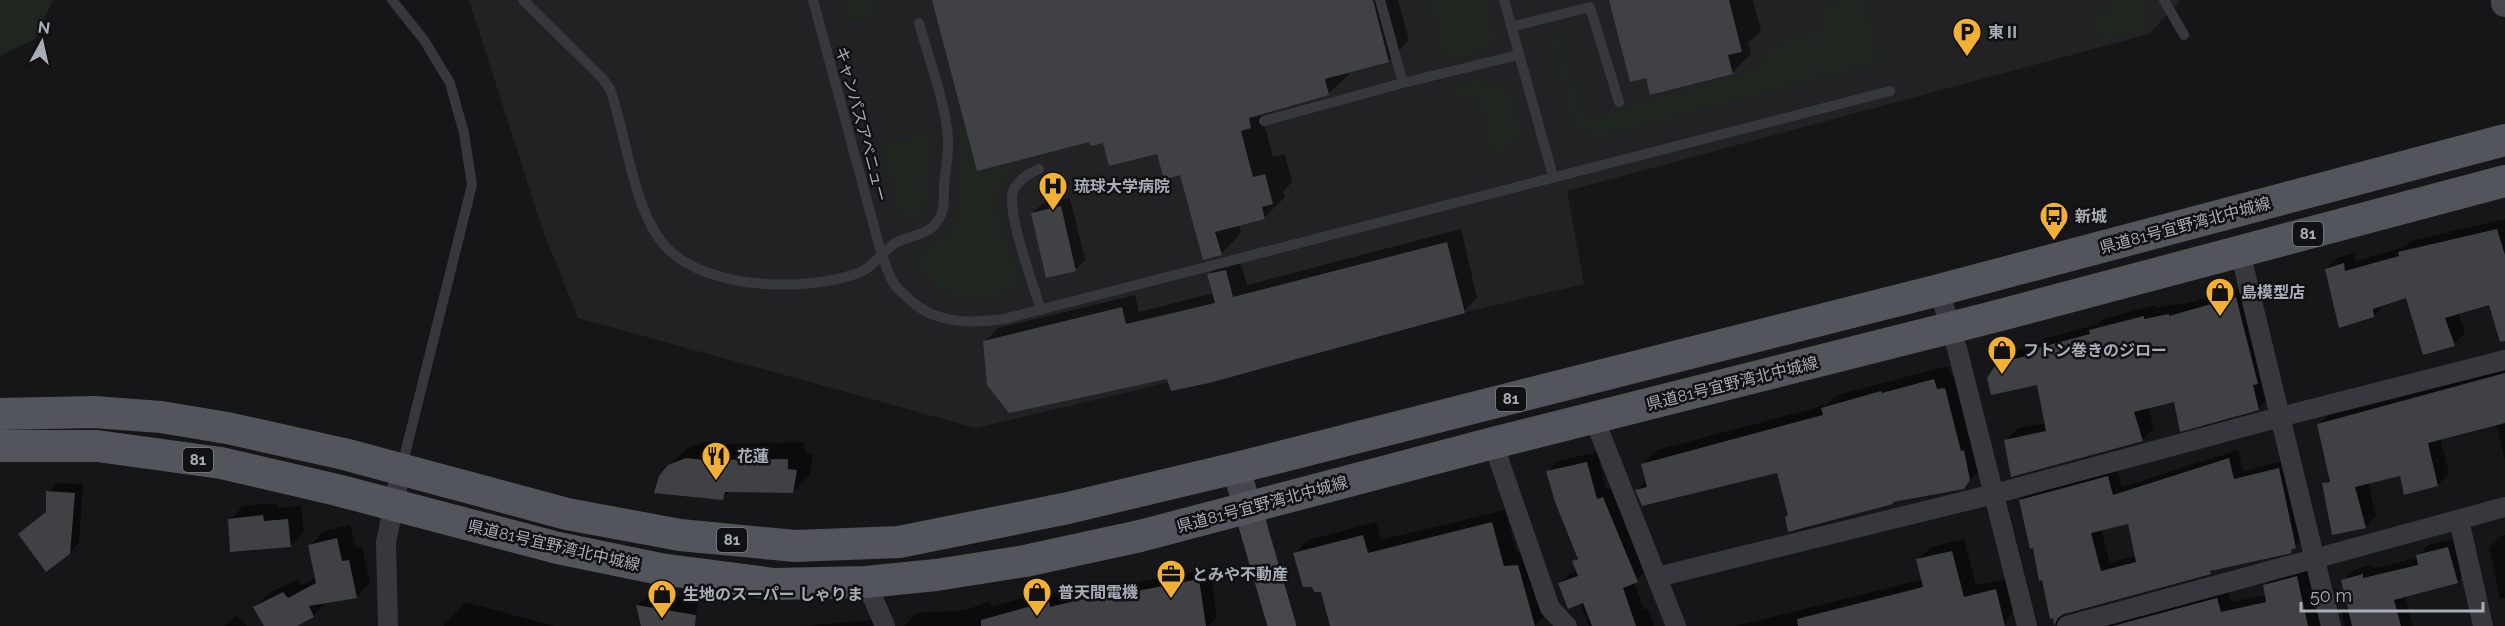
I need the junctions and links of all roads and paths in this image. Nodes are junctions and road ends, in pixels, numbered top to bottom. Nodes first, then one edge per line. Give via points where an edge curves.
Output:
1 (392, 0) edge
2 (523, 0) edge
3 (813, 0) edge
4 (1380, 0) edge
5 (1504, 0) edge
6 (2164, 0) edge
7 (919, 23) dead end
8 (1511, 27) junction
9 (2184, 35) dead end
10 (1518, 55) junction
11 (1403, 83) junction
12 (1890, 91) dead end
13 (1619, 102) dead end
14 (1264, 121) dead end
15 (2505, 140) edge
16 (1039, 169) dead end
17 (1553, 176) junction
18 (2505, 181) edge
19 (2240, 252) junction
20 (882, 256) junction
21 (1939, 290) junction
22 (1041, 310) junction
23 (1950, 328) junction
24 (2505, 360) edge
25 (0, 414) edge
26 (2280, 417) junction
27 (1594, 418) junction
28 (1493, 443) junction
29 (0, 446) edge
30 (1236, 468) junction
31 (401, 470) junction
32 (1994, 494) junction
33 (392, 506) junction
34 (2505, 507) edge
35 (1246, 508) junction
36 (2459, 520) junction
37 (2315, 559) junction
38 (1657, 577) junction
39 (866, 582) junction
40 (388, 626) edge
41 (885, 626) edge
42 (1282, 626) edge
43 (1567, 626) edge
44 (1676, 626) edge
45 (2027, 626) edge
46 (2067, 626) edge
47 (2331, 626) edge
48 (2483, 626) edge

1 - 31 lane via 424,40 450,83 464,133 472,185
2 - 20 lane via 610,89 644,213 667,249 682,261 718,278 817,285 861,273
3 - 20 lane, キャンパスアベニュー
4 - 11 lane
5 - 8 lane
6 - 9 lane
7 - 20 lane via 948,138 942,213 933,228 895,243
8 - 10 lane
8 - 13 lane via 1590,7
10 - 11 lane
10 - 17 lane
11 - 14 lane
12 - 17 lane, キャンパスアベニュー
15 - 21 main road, 県道81号宜野湾北中城線 / 81
16 - 22 lane via 1025,176 1013,190 1011,210
17 - 22 lane, キャンパスアベニュー
18 - 19 main road, 県道81号宜野湾北中城線 / 81
19 - 23 main road, 県道81号宜野湾北中城線 / 81
19 - 26 street
20 - 22 lane, キャンパスアベニュー via 894,284 910,301 951,321 977,323
21 - 23 street
21 - 30 main road, 県道81号宜野湾北中城線 / 81
23 - 27 main road, 県道81号宜野湾北中城線 / 81
23 - 32 street
24 - 26 street
25 - 31 main road, 県道81号宜野湾北中城線 / 81 via 94,412 161,417 226,428
26 - 32 street
26 - 37 street
27 - 28 main road, 県道81号宜野湾北中城線 / 81
27 - 38 street
28 - 35 main road, 県道81号宜野湾北中城線 / 81
28 - 43 street via 1550,608
29 - 33 main road, 県道81号宜野湾北中城線 / 81 via 97,446 221,463
30 - 31 main road, 県道81号宜野湾北中城線 / 81 via 1068,508 899,542 795,546 625,526
30 - 35 street
31 - 33 street
32 - 38 street
32 - 45 street
33 - 39 main road, 県道81号宜野湾北中城線 / 81 via 660,569 774,584
33 - 40 street via 386,542
34 - 36 street
35 - 39 main road, 県道81号宜野湾北中城線 / 81 via 1036,559
35 - 42 street
36 - 37 street
36 - 48 street
37 - 46 street
37 - 47 street
38 - 44 street
39 - 41 street

